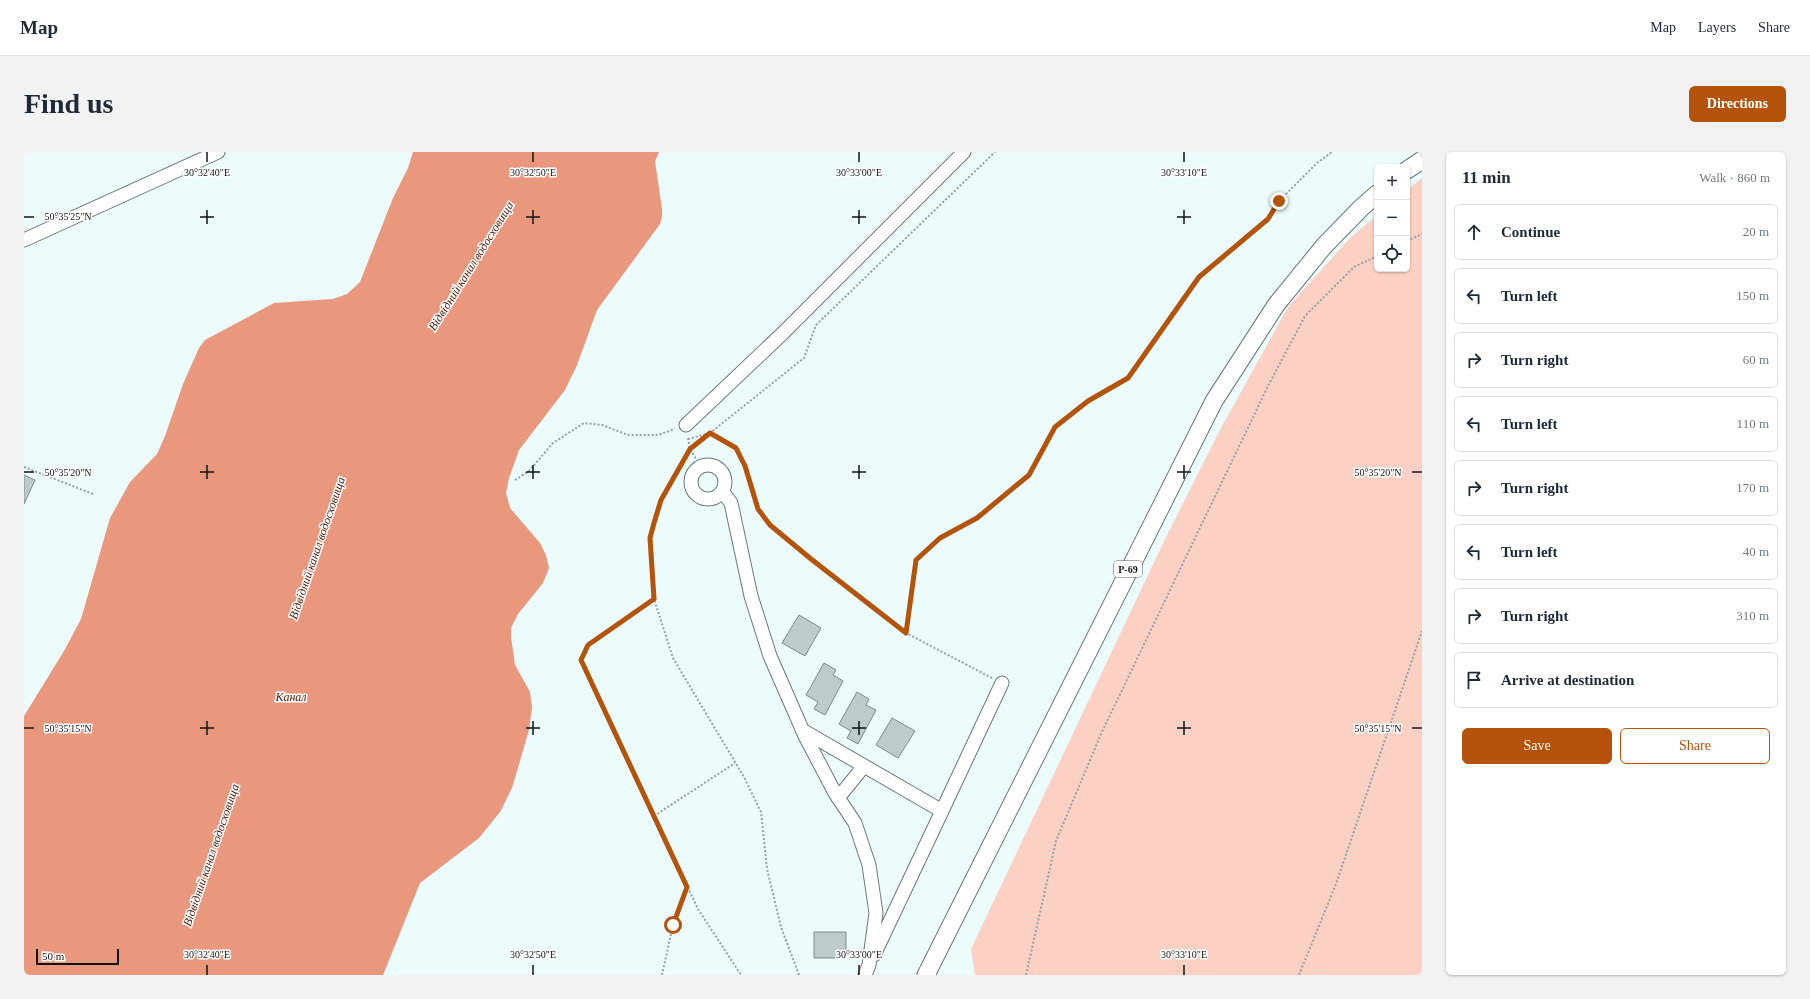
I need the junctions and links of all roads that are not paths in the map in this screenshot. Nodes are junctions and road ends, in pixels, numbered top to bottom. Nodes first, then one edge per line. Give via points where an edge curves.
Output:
1 (218, 152) edge
2 (964, 152) edge
3 (1422, 160) edge
4 (1410, 168) edge
5 (1374, 197) edge
6 (24, 240) edge
7 (686, 425) road end
8 (722, 491) junction
9 (1002, 683) road end
10 (802, 730) junction
11 (864, 766) junction
12 (838, 798) junction
13 (942, 811) junction
14 (867, 970) edge
15 (926, 975) edge

1 - 6 street
2 - 7 street via 783,333
3 - 4 main road
5 - 15 main road, Р-69 via 1324,246 1276,305 1214,401
8 - 8 street via 714,498 698,495 692,485 693,474 701,467 712,466 721,471 725,481
8 - 10 street via 731,503 751,596 770,656
9 - 13 street
10 - 11 street
10 - 12 street
11 - 12 street
11 - 13 street
12 - 14 street via 855,823 869,864 876,913
13 - 14 street

